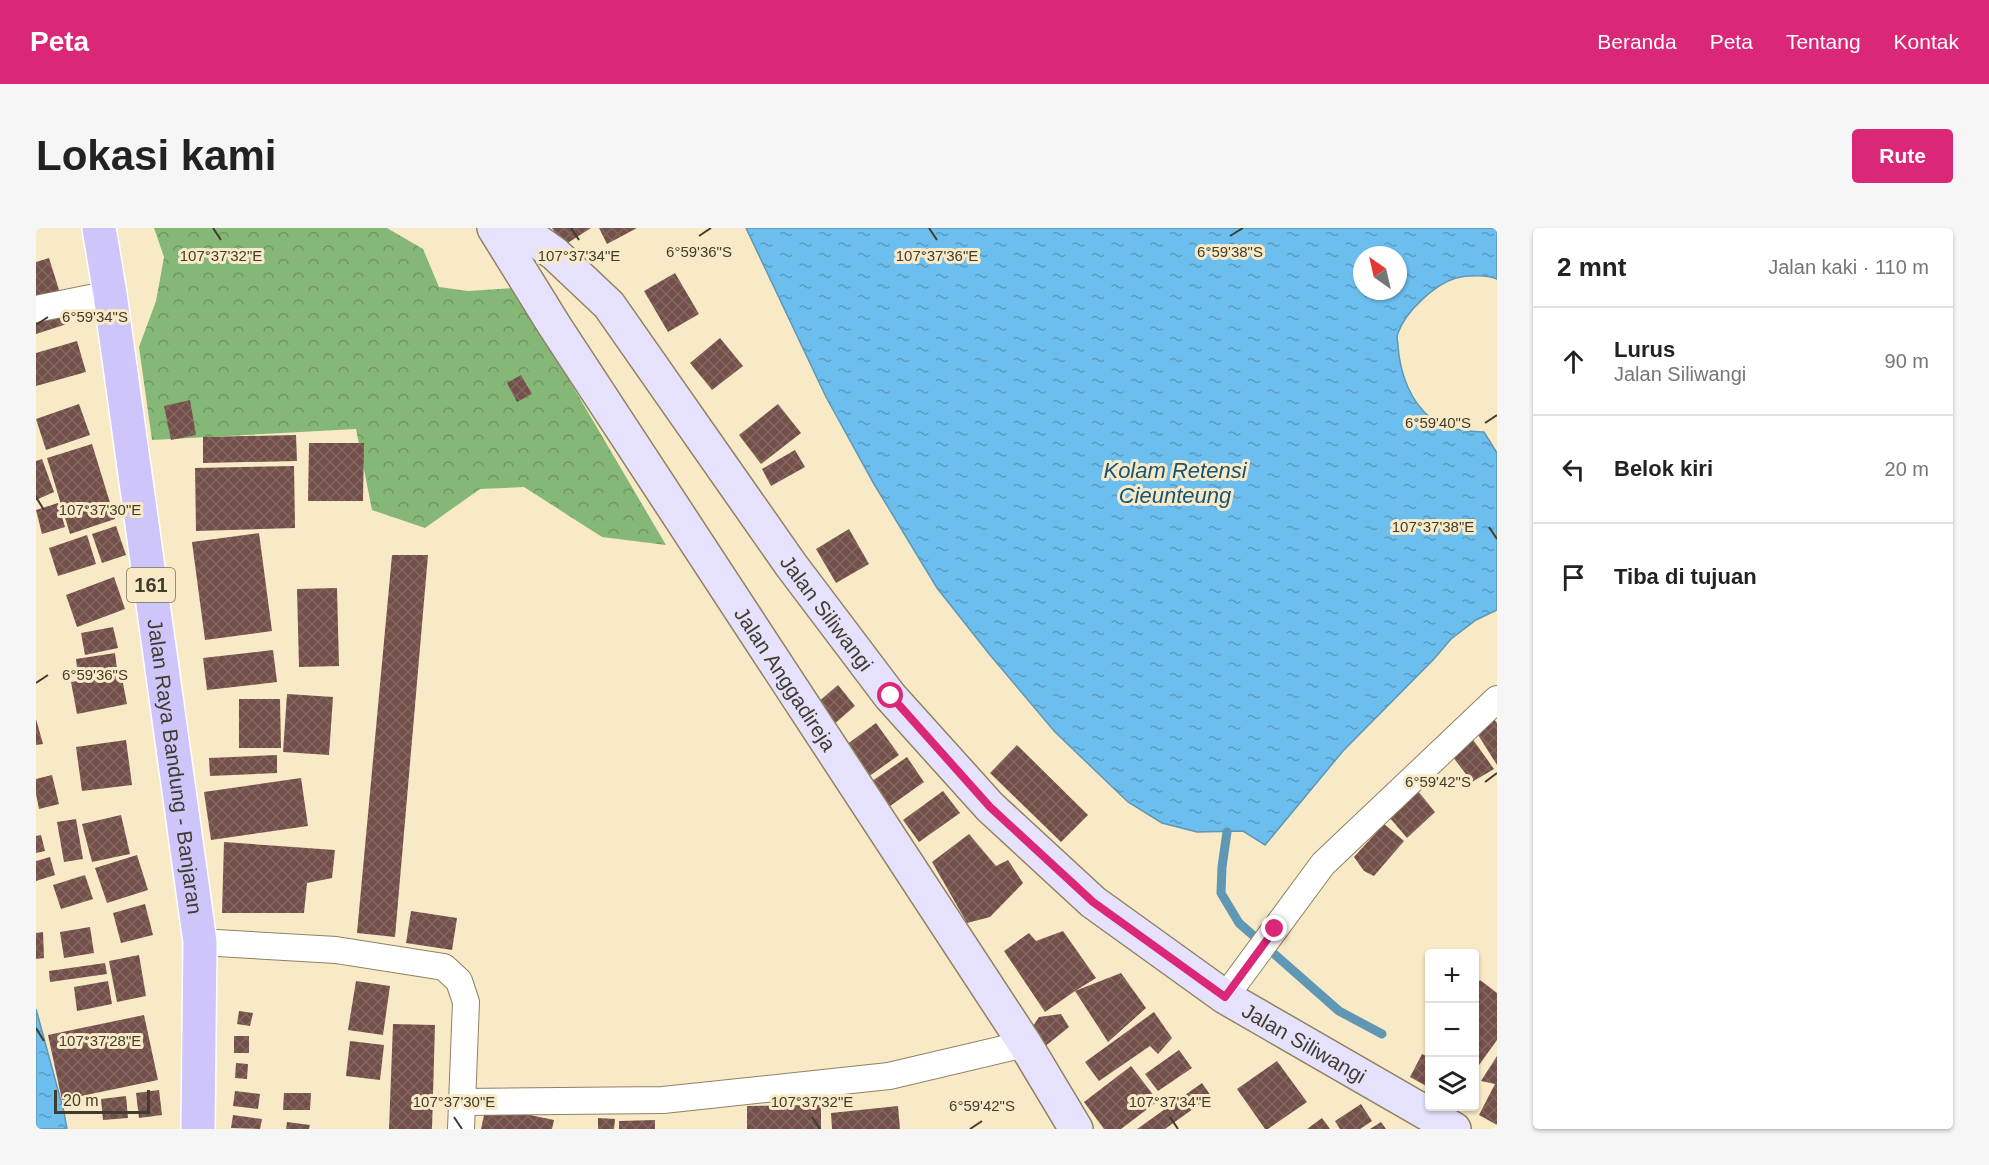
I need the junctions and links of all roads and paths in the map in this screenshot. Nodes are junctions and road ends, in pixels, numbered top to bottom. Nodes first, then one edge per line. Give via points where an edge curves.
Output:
1 (99, 228) edge
2 (494, 228) edge
3 (519, 228) edge
4 (110, 294) junction
5 (36, 309) edge
6 (1497, 699) edge
7 (200, 942) junction
8 (1225, 997) junction
9 (1025, 1044) junction
10 (463, 1102) junction
11 (198, 1129) edge
12 (461, 1129) edge
13 (1076, 1129) edge
14 (1454, 1129) edge

1 - 4 main road, Jalan Raya Bandung - Banjaran / 161
2 - 9 main road, Jalan Anggadireja
3 - 8 main road, Jalan Siliwangi via 555,254 609,305 790,565 876,678 990,807 1093,902
4 - 5 street
4 - 7 main road, Jalan Raya Bandung - Banjaran / 161
6 - 8 street via 1323,864
7 - 10 street via 344,951 444,967 459,981 466,1002
7 - 11 main road, Jalan Raya Bandung - Banjaran / 161
8 - 14 main road, Jalan Siliwangi
9 - 10 street via 889,1076 663,1100
9 - 13 main road, Jalan Anggadireja
10 - 12 street

